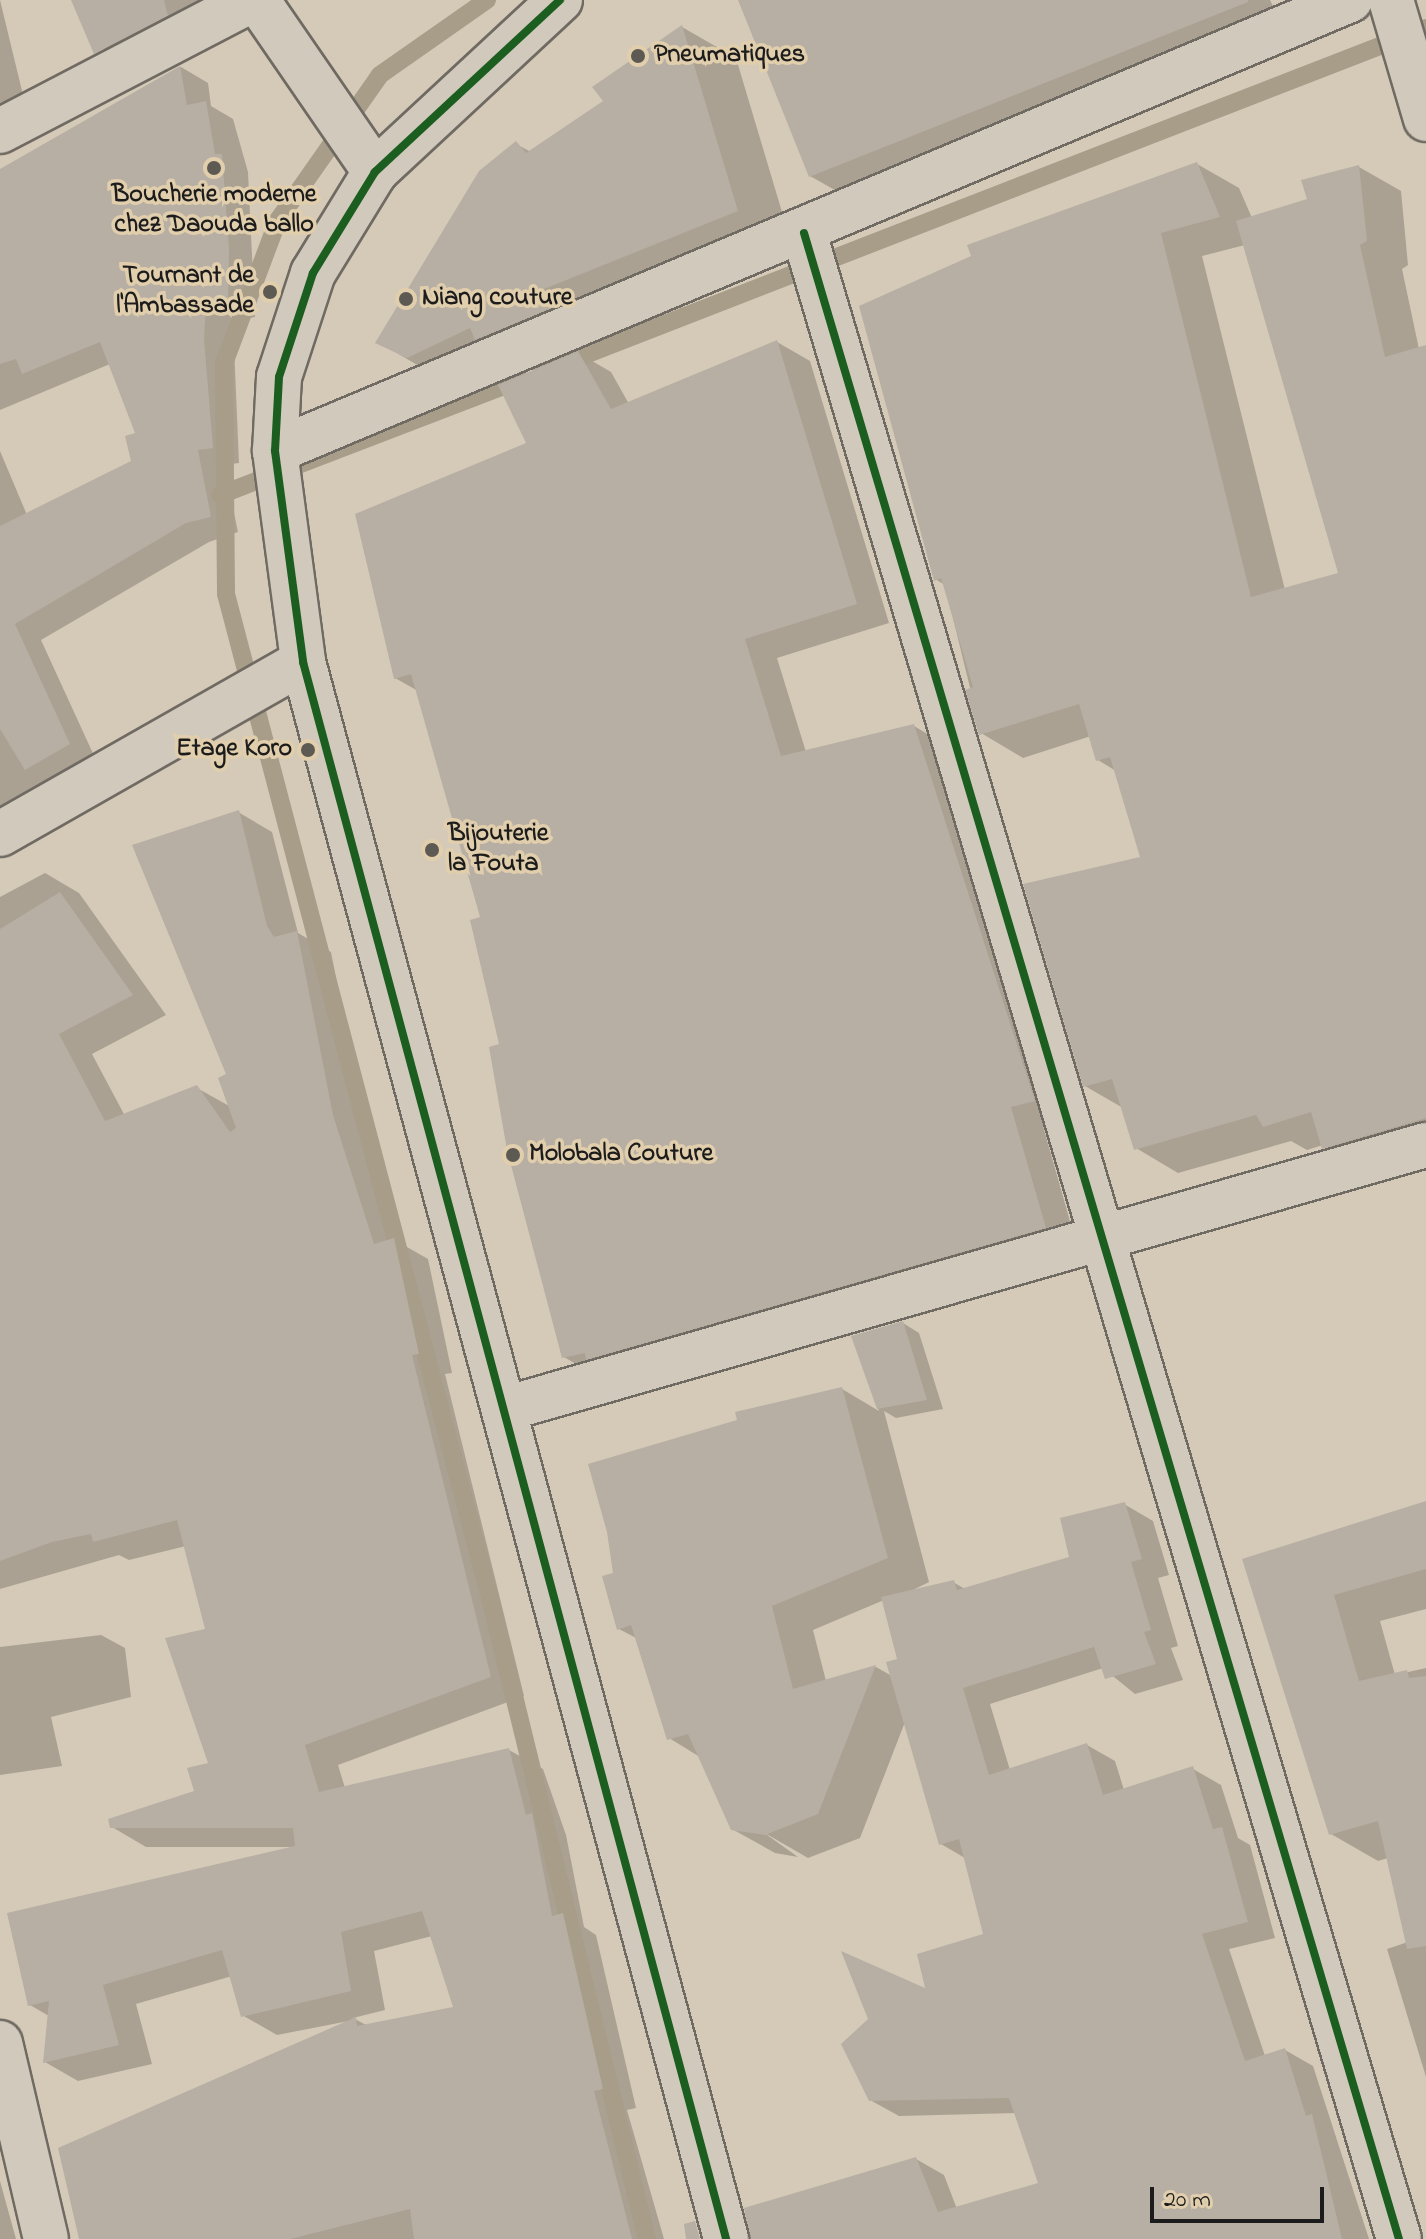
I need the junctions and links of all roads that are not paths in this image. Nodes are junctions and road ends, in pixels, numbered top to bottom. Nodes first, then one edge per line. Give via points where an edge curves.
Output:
1 (254, 0) edge
2 (560, 0) edge
3 (1350, 0) edge
4 (1391, 0) edge
5 (1426, 119) edge
6 (0, 131) edge
7 (375, 172) junction
8 (804, 233) junction
9 (275, 451) junction
10 (303, 662) junction
11 (0, 834) edge
12 (1426, 1145) edge
13 (1102, 1240) junction
14 (508, 1408) junction
15 (0, 2043) edge
16 (46, 2239) edge
17 (726, 2239) edge
18 (1399, 2239) edge

1 - 6 street
1 - 7 street
2 - 7 street
3 - 8 street
4 - 5 street
7 - 9 street via 313,273 279,377
8 - 9 street
8 - 13 street
9 - 10 street
10 - 11 street
10 - 14 street
12 - 13 street
13 - 14 street
13 - 18 street
14 - 17 street
15 - 16 street

